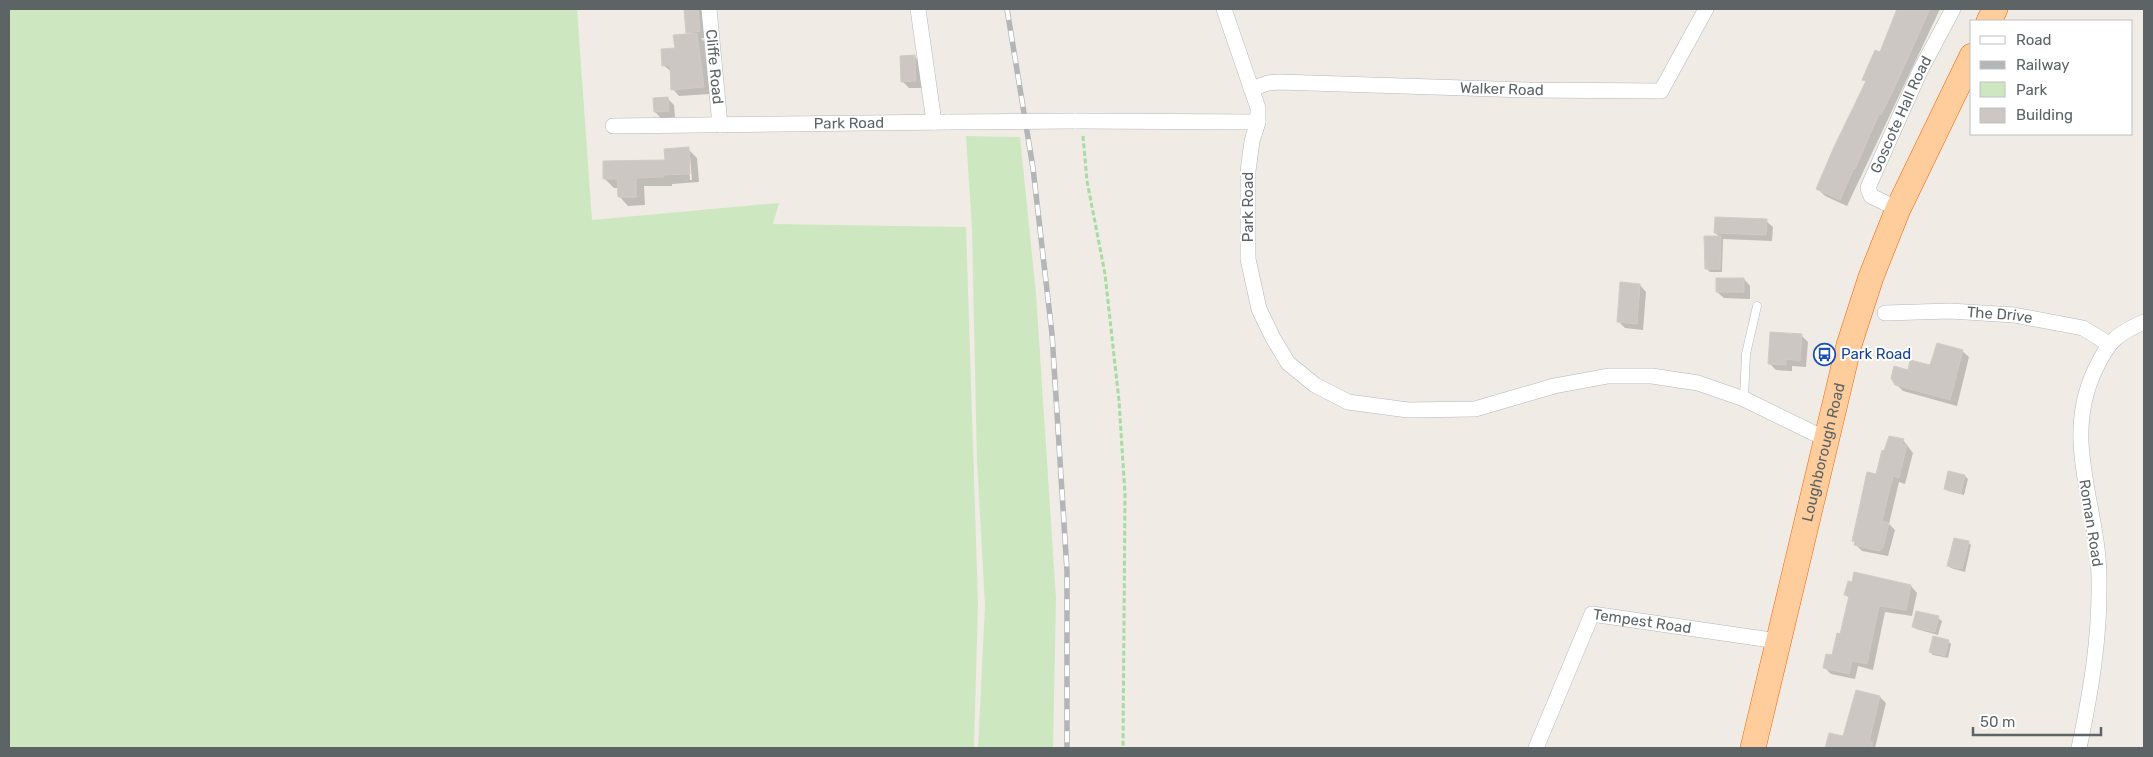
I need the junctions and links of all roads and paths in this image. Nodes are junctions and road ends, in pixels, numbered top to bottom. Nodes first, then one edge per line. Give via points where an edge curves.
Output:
1 (710, 9) edge
2 (918, 9) edge
3 (1224, 9) edge
4 (1706, 9) edge
5 (1953, 9) edge
6 (1970, 60) edge
7 (1251, 89) junction
8 (1078, 120) junction
9 (934, 122) junction
10 (1258, 122) junction
11 (720, 125) junction
12 (613, 126) dead end
13 (1898, 209) junction
14 (1757, 306) dead end
15 (1885, 313) dead end
16 (2144, 322) edge
17 (2109, 344) junction
18 (1744, 399) junction
19 (1826, 439) junction
20 (1778, 641) junction
21 (1123, 748) edge
22 (1536, 748) edge
23 (1753, 748) edge
24 (2079, 748) edge

1 - 11 street, Cliffe Road
2 - 9 street
3 - 7 street
4 - 7 street, Walker Road via 1661,91 1279,82
5 - 13 street, Goscote Hall Road via 1920,72 1868,188 1871,196
6 - 13 highway, Loughborough Road
7 - 10 street via 1258,108
8 - 9 street, Park Road, bridge
8 - 10 street, Park Road
8 - 21 path via 1105,274 1119,401 1125,494
9 - 11 street, Park Road
10 - 18 street, Park Road via 1248,171 1248,259 1259,309 1273,338 1288,363 1315,385 1348,402 1408,410 1475,409 1554,386 1608,376 1652,376 1698,383
11 - 12 street, Park Road
13 - 19 highway, Loughborough Road via 1852,335
14 - 18 lane via 1746,354
15 - 17 street, The Drive via 1950,311 2022,316 2084,328
16 - 17 street, Roman Road via 2124,331
17 - 24 street, Roman Road via 2090,380 2080,428 2081,458 2096,535 2099,577 2093,678
18 - 19 street, Park Road
19 - 20 highway, Loughborough Road
20 - 22 street, Tempest Road via 1592,614
20 - 23 highway, Loughborough Road

